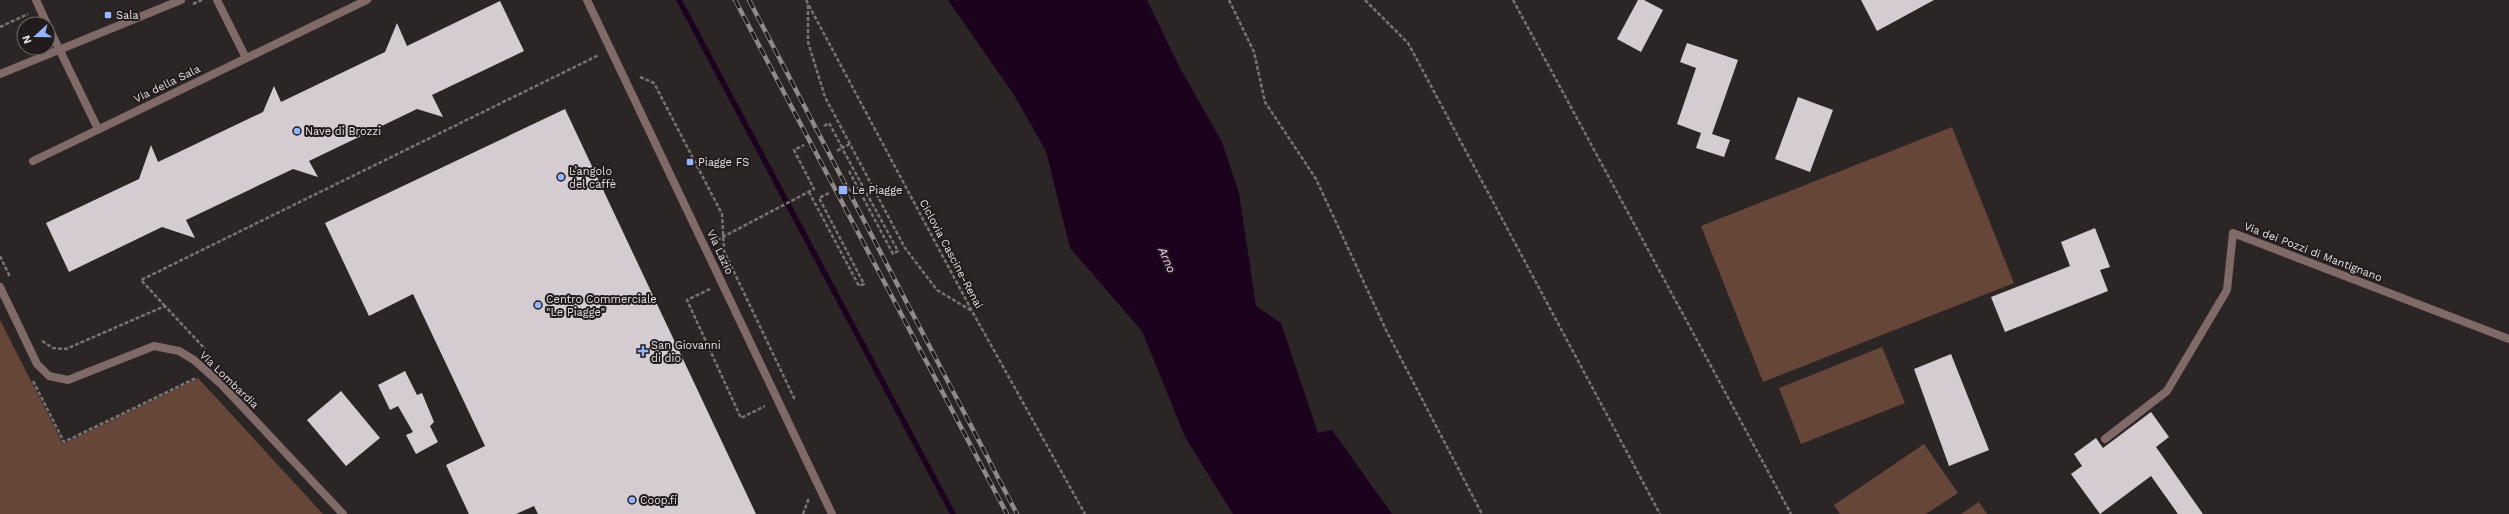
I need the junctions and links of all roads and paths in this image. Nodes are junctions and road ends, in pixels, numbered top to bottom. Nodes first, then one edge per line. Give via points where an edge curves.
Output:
1 (36, 0) edge
2 (181, 0) edge
3 (217, 0) edge
4 (367, 0) edge
5 (587, 0) edge
6 (1229, 0) edge
7 (1365, 0) edge
8 (1513, 0) edge
9 (807, 1) edge
10 (354, 3) edge
11 (44, 16) edge
12 (56, 42) edge
13 (60, 50) junction
14 (599, 55) dead end
15 (246, 58) junction
16 (0, 74) edge
17 (637, 76) dead end
18 (824, 126) dead end
19 (98, 129) junction
20 (850, 144) junction
21 (804, 145) dead end
22 (842, 148) junction
23 (837, 151) dead end
24 (33, 161) dead end
25 (853, 169) dead end
26 (849, 171) dead end
27 (809, 192) junction
28 (829, 193) dead end
29 (723, 237) junction
30 (705, 246) junction
31 (0, 256) edge
32 (707, 283) dead end
33 (13, 284) dead end
34 (0, 287) edge
35 (165, 306) junction
36 (972, 311) junction
37 (40, 339) dead end
38 (2509, 340) edge
39 (206, 351) dead end
40 (200, 376) dead end
41 (32, 378) dead end
42 (795, 401) dead end
43 (770, 413) dead end
44 (2105, 439) dead end
45 (808, 490) dead end
46 (343, 514) edge
47 (803, 514) edge
48 (830, 514) edge
49 (1084, 514) edge
50 (1482, 514) edge
51 (1660, 514) edge
52 (1791, 514) edge

1 - 11 street
2 - 13 street
3 - 15 street
4 - 10 street, Via della Sala
5 - 30 street, Via Lazio
6 - 50 path via 1254,52 1266,102 1316,180 1386,330
7 - 51 path via 1408,43
8 - 52 path
9 - 20 path via 808,42 825,97
9 - 36 path, Ciclovia Cascine-Renai
10 - 15 street, Via della Sala
12 - 13 street
13 - 16 street
13 - 19 street
14 - 35 path via 141,280
15 - 19 street, Via della Sala
17 - 29 path via 654,83 722,214
18 - 22 path via 829,123
19 - 24 street, Via della Sala
20 - 22 path
20 - 36 path via 905,248 936,290
21 - 27 path via 794,150 814,189
22 - 23 path
22 - 25 path
22 - 26 path via 898,251 893,254
27 - 28 path via 859,286 864,284 819,198
27 - 29 path
29 - 30 path
29 - 42 path via 724,250
30 - 48 street, Via Lazio
31 - 33 path
32 - 43 path via 710,289 687,300 741,418 766,406
34 - 46 street, Via Lombardia via 37,364 49,376 68,380 154,346 179,351 194,360 222,385
35 - 37 path via 66,349 52,348
35 - 39 path
36 - 49 path, Ciclovia Cascine-Renai
38 - 44 street, Via dei Pozzi di Mantignano via 2233,233 2227,290 2167,391
40 - 41 path via 64,442
45 - 47 path via 808,505

